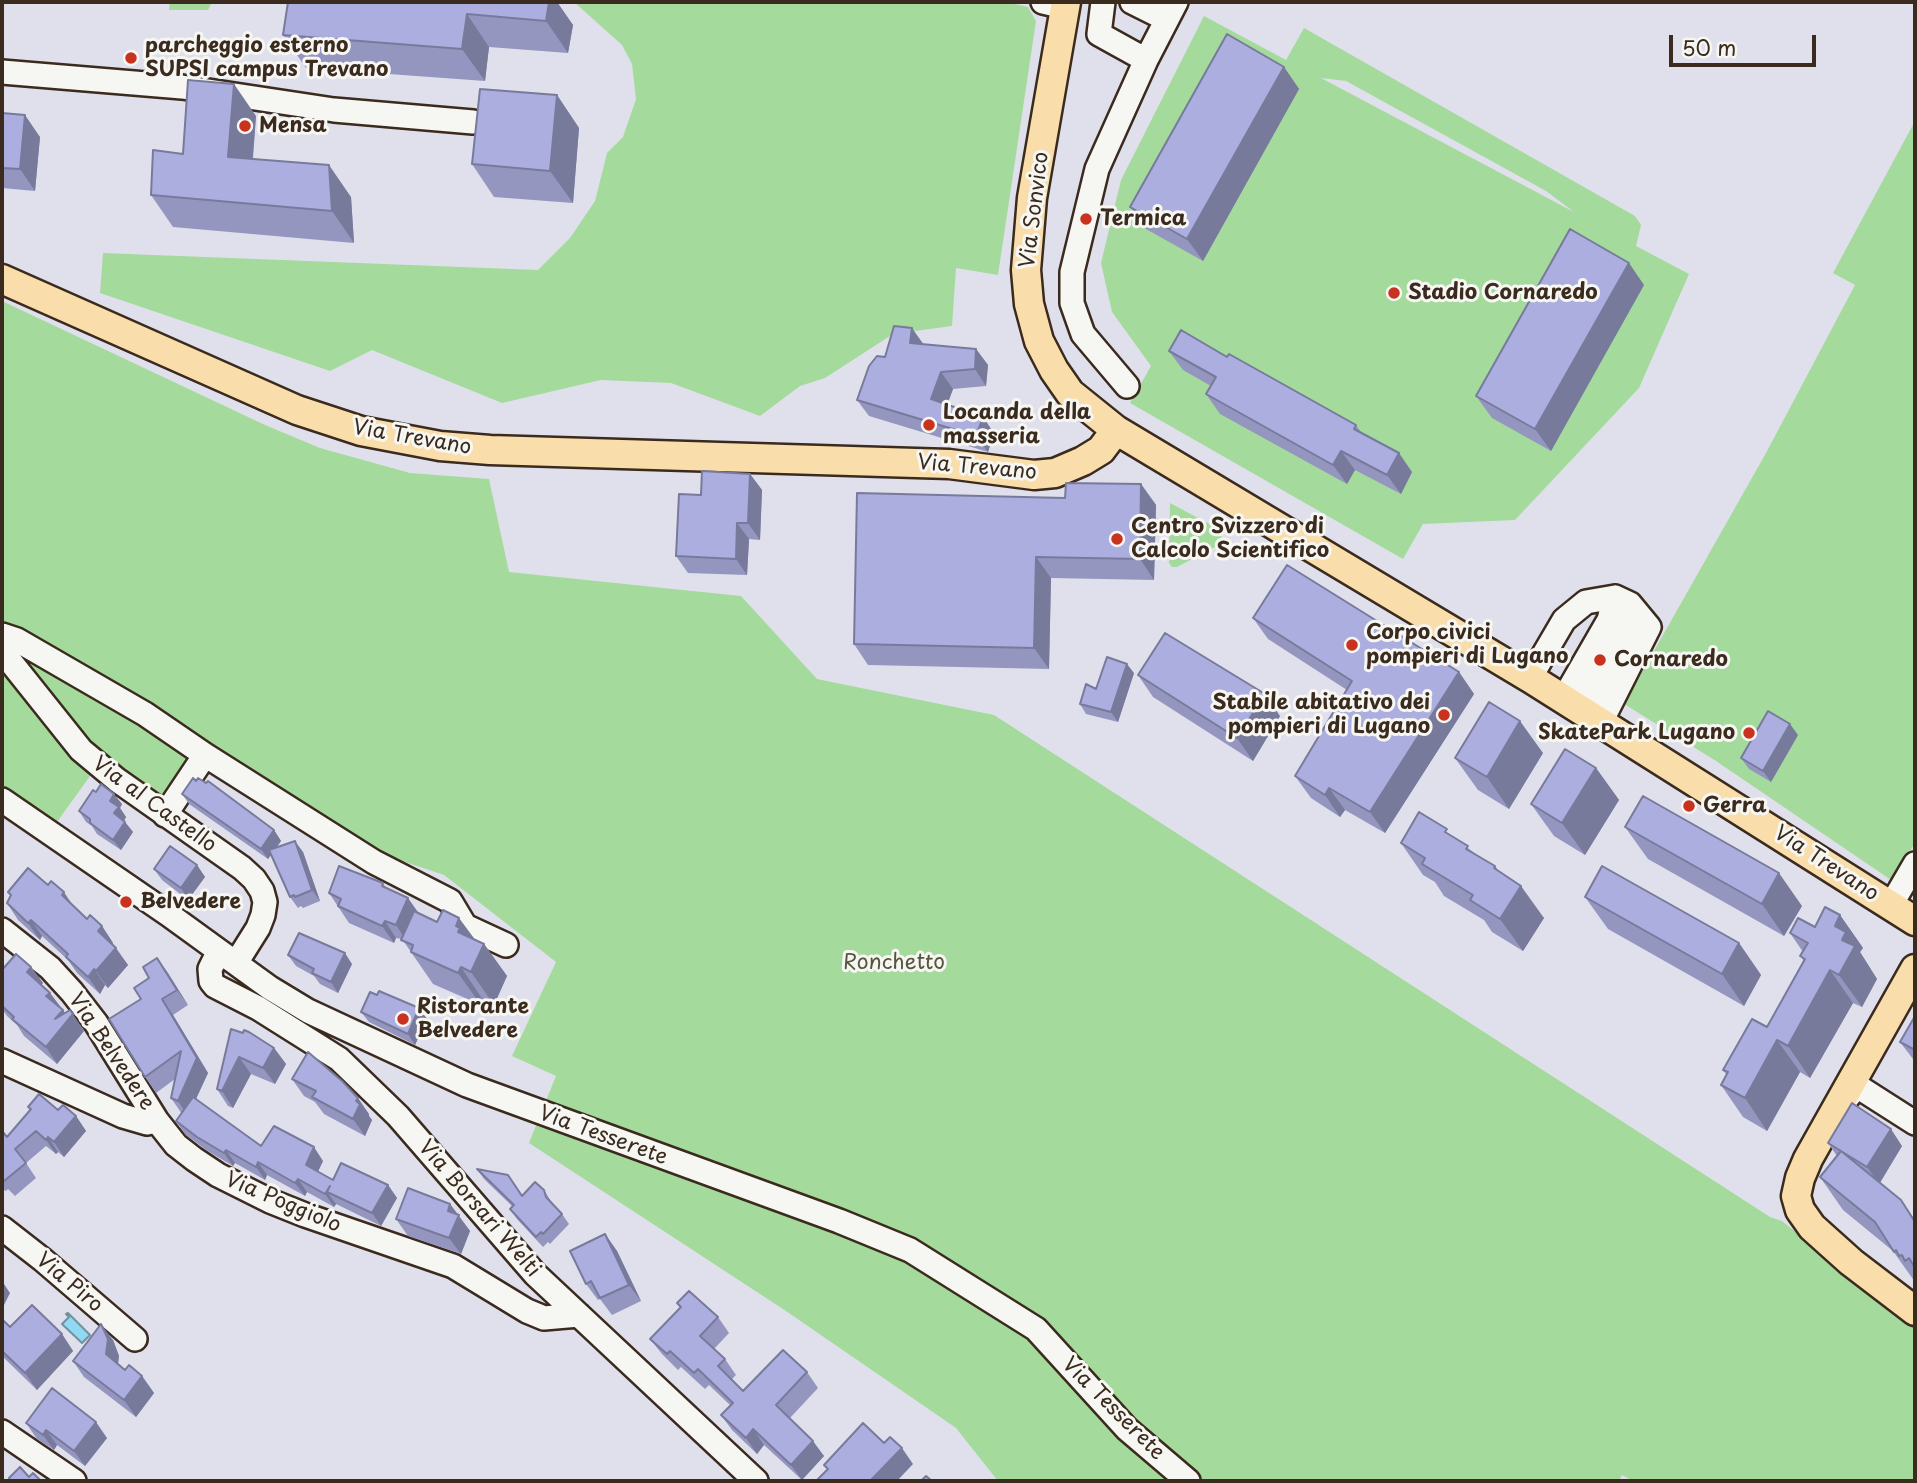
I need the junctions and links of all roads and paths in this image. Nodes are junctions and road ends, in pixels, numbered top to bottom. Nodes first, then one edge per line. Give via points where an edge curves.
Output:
1 (1102, 2) edge
2 (1132, 2) edge
3 (1058, 3) edge
4 (1171, 10) edge
5 (1146, 60) junction
6 (2, 72) edge
7 (473, 122) edge
8 (2, 279) edge
9 (1127, 386) dead end
10 (1116, 430) junction
11 (1623, 600) junction
12 (2, 635) edge
13 (2, 651) edge
14 (1530, 678) junction
15 (1582, 710) junction
16 (205, 755) junction
17 (2, 800) edge
18 (165, 815) junction
19 (1915, 864) edge
20 (1891, 905) junction
21 (1915, 921) edge
22 (2, 930) edge
23 (506, 945) dead end
24 (227, 957) junction
25 (1915, 969) edge
26 (2, 1061) edge
27 (157, 1121) junction
28 (1828, 1122) junction
29 (1915, 1124) edge
30 (2, 1228) edge
31 (1915, 1311) edge
32 (579, 1314) junction
33 (135, 1339) dead end
34 (2, 1432) edge
35 (74, 1481) edge
36 (756, 1481) edge
37 (1188, 1481) edge

1 - 5 street via 1099,34
2 - 4 street
3 - 10 main road, Via Sonvico via 1032,198 1026,270 1029,304 1039,341 1054,370 1070,393
4 - 5 street
5 - 9 street via 1097,169 1072,272 1072,303 1083,334
6 - 7 street via 182,87 334,110
8 - 10 main road, Via Trevano via 297,410 361,431 430,445 949,464 1044,475 1101,450
10 - 14 main road, Via Trevano
11 - 14 street via 1586,602 1564,620
11 - 15 street via 1609,620
11 - 15 street via 1649,627
12 - 16 street via 17,639 145,714
13 - 18 street, Via al Castello via 75,743
14 - 15 main road, Via Trevano
15 - 20 main road, Via Trevano
16 - 18 street
16 - 23 street via 374,862 450,901 465,926
17 - 24 street, Via Tesserete
18 - 24 street, Via al Castello via 242,868 262,891 265,902 258,928
19 - 20 street
20 - 21 main road, Via Trevano
22 - 27 street, Via Belvedere via 72,992
24 - 32 street, Via Borsari Welti via 210,969 215,986 339,1059 398,1116 535,1274
24 - 37 street, Via Tesserete via 308,1011 467,1085 910,1250 1036,1329 1127,1429
25 - 28 main road
26 - 27 street via 123,1116
27 - 32 street, Via Poggiolo via 194,1159 271,1201 453,1266 544,1318
28 - 29 street via 1857,1086
28 - 31 main road via 1800,1178 1796,1196 1800,1210 1812,1227
30 - 33 street, Via Piro
32 - 36 street, Via Borsari Welti
34 - 35 street

